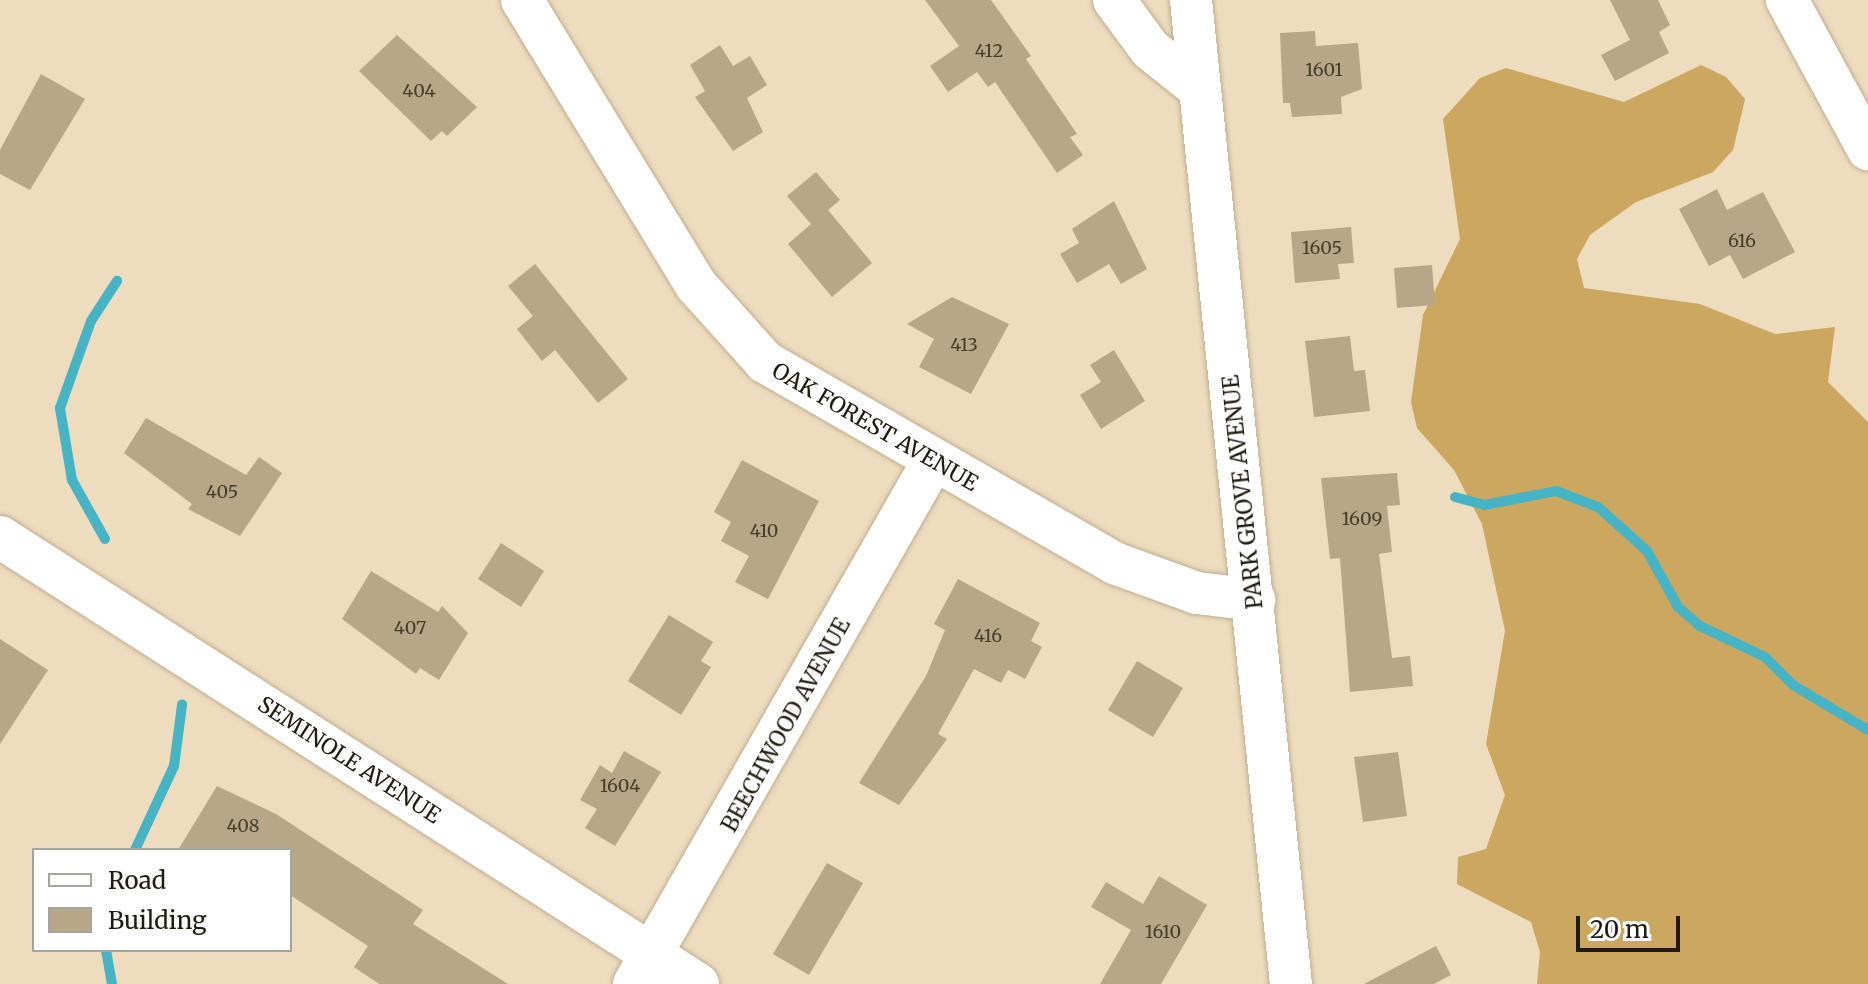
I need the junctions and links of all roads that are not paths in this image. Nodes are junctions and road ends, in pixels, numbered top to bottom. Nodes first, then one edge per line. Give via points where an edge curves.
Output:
1 (522, 0) edge
2 (1114, 0) edge
3 (1191, 0) edge
4 (1787, 0) edge
5 (1200, 89) junction
6 (1868, 149) edge
7 (932, 463) junction
8 (0, 537) edge
9 (1255, 600) junction
10 (644, 970) edge
11 (698, 984) edge
12 (1291, 984) edge

1 - 7 street, OAK FOREST AVENUE via 726,327 808,393
2 - 5 street via 1150,49
3 - 5 street, PARK GROVE AVENUE
4 - 6 street
5 - 9 street, PARK GROVE AVENUE
7 - 9 street, OAK FOREST AVENUE via 1114,563 1197,593
7 - 10 street, BEECHWOOD AVENUE
8 - 10 street, SEMINOLE AVENUE
9 - 12 street, PARK GROVE AVENUE
10 - 11 street, SEMINOLE AVENUE

